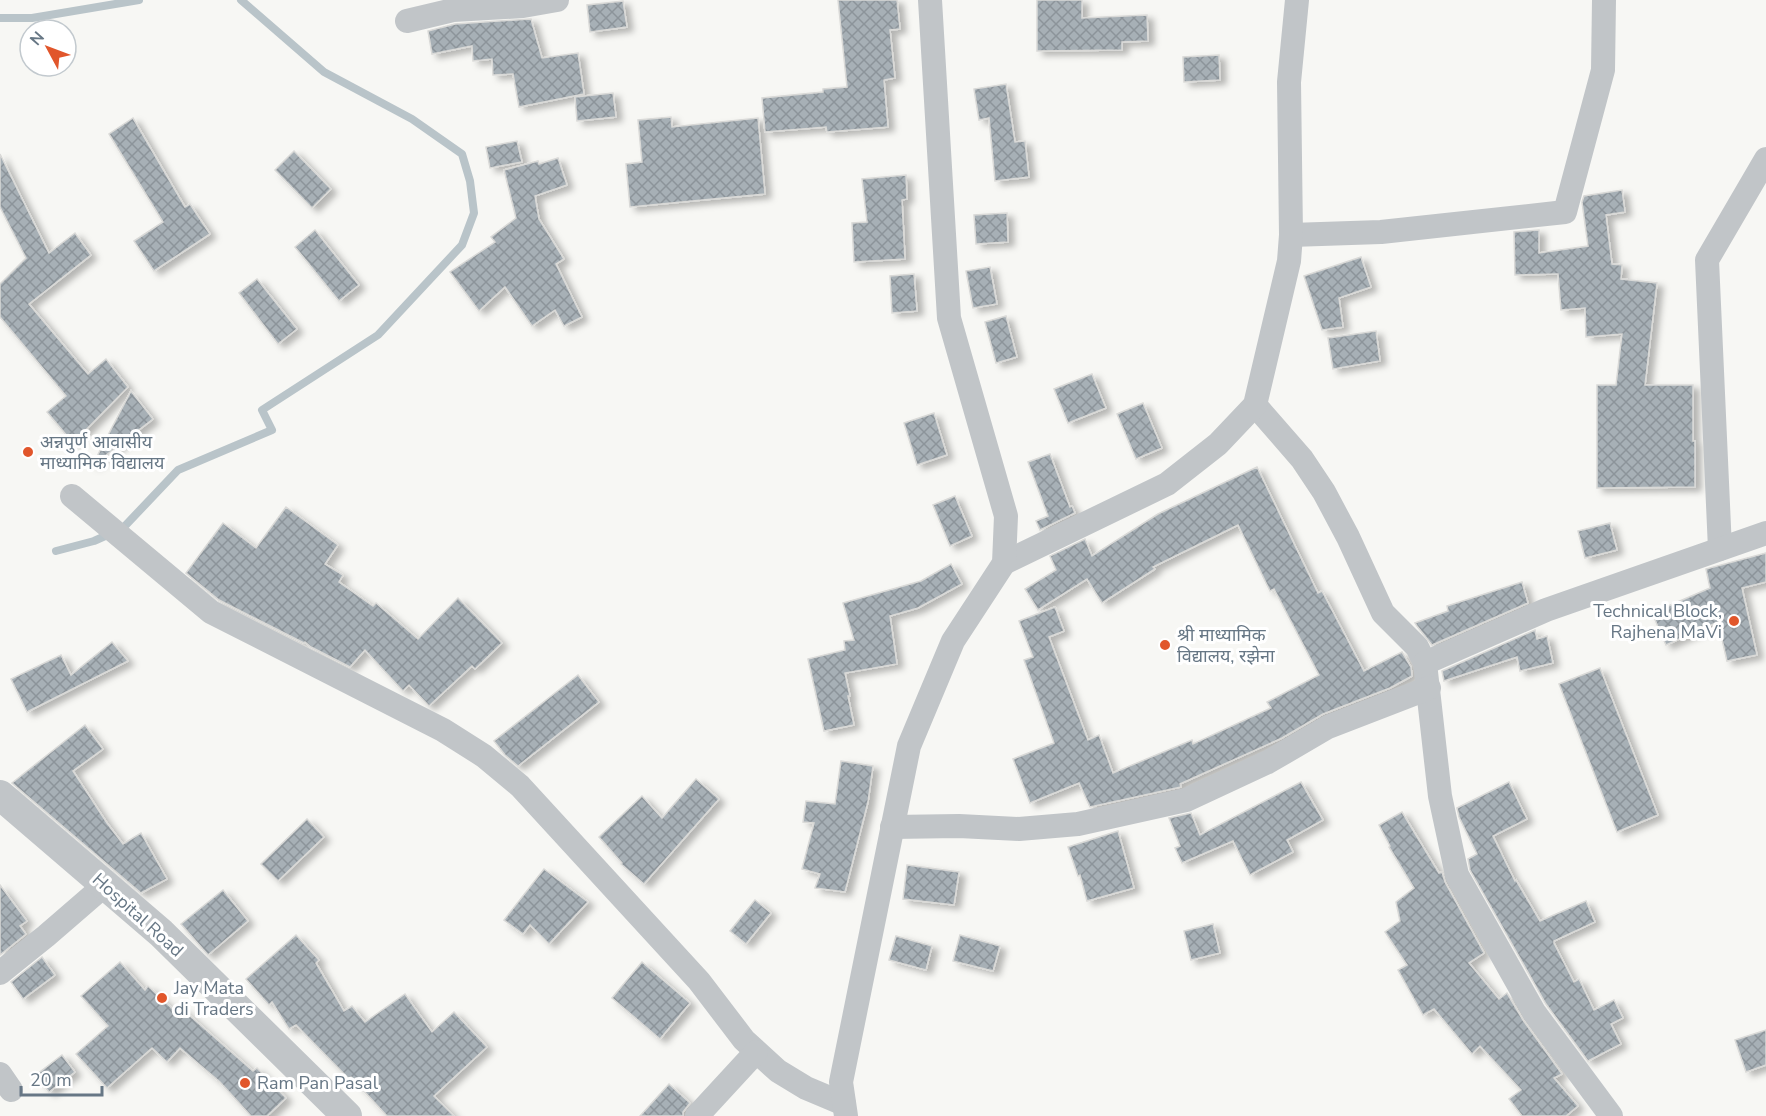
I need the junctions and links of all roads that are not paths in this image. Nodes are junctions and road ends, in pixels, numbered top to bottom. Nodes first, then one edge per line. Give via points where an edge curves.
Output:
1 (556, 0) edge
2 (930, 0) edge
3 (1297, 0) edge
4 (1610, 1) edge
5 (407, 21) dead end
6 (1766, 159) edge
7 (1291, 235) junction
8 (1255, 405) junction
9 (72, 496) dead end
10 (1766, 532) edge
11 (1720, 549) junction
12 (1004, 563) junction
13 (1425, 663) junction
14 (1429, 688) junction
15 (0, 795) edge
16 (892, 827) junction
17 (105, 885) junction
18 (0, 973) edge
19 (750, 1046) junction
20 (844, 1100) edge
21 (347, 1116) edge
22 (697, 1116) edge
23 (1611, 1116) edge

1 - 5 street via 453,10
2 - 12 street via 949,318 1006,516
3 - 7 street via 1289,82
4 - 7 street via 1603,70 1565,212 1381,232
6 - 11 street via 1707,260
7 - 8 street via 1289,261
8 - 12 street via 1218,444 1167,484
8 - 13 street via 1302,459 1324,492 1383,613 1417,647
9 - 19 street via 211,612 443,730 484,756 520,786 699,981
10 - 11 street
11 - 13 street via 1546,610
12 - 16 street via 953,641 909,746
13 - 14 street
14 - 16 street via 1328,727 1268,762 1186,800 1078,824 1018,829
14 - 23 street via 1440,796 1457,875 1534,1012
15 - 17 street, Hospital Road
16 - 20 street
17 - 18 street
17 - 21 street, Hospital Road via 161,933
19 - 20 street via 778,1071 806,1088
19 - 22 street

